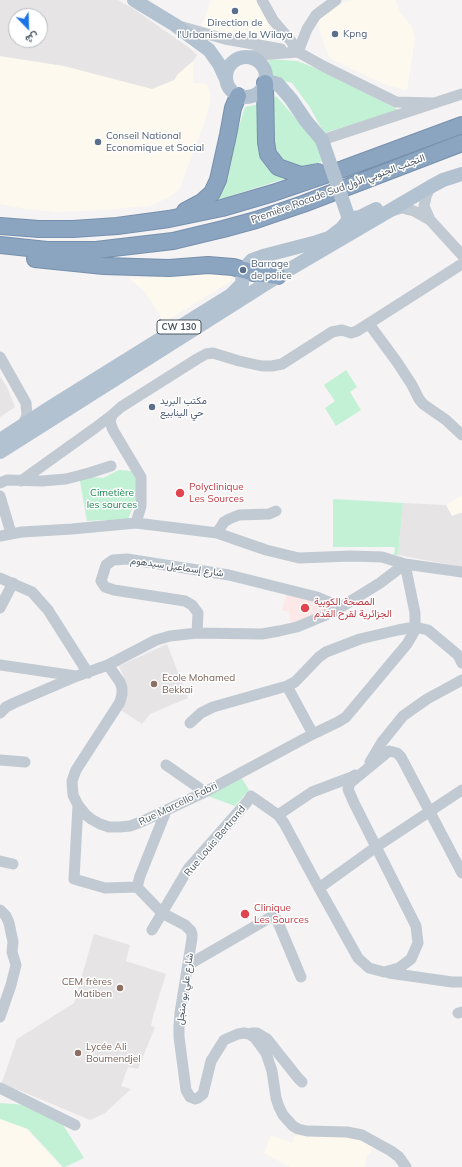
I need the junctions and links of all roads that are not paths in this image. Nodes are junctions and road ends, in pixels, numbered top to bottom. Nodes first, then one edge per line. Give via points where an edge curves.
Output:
1 (134, 0) edge
2 (262, 0) edge
3 (336, 0) edge
4 (273, 20) junction
5 (198, 36) junction
6 (265, 46) junction
7 (298, 52) junction
8 (242, 57) junction
9 (226, 80) junction
10 (265, 82) junction
11 (462, 94) edge
12 (238, 96) junction
13 (435, 102) junction
14 (462, 125) edge
15 (322, 140) junction
16 (462, 143) edge
17 (343, 169) junction
18 (462, 174) edge
19 (444, 180) junction
20 (430, 187) junction
21 (386, 213) junction
22 (169, 219) junction
23 (349, 219) junction
24 (430, 220) junction
25 (0, 226) edge
26 (0, 245) edge
27 (0, 254) edge
28 (462, 255) edge
29 (462, 264) edge
30 (243, 270) junction
31 (278, 276) junction
32 (369, 324) junction
33 (0, 357) edge
34 (26, 403) junction
35 (51, 407) junction
36 (112, 415) junction
37 (23, 425) junction
38 (462, 435) edge
39 (0, 440) edge
40 (0, 452) edge
41 (111, 466) dead end
42 (21, 481) junction
43 (0, 483) edge
44 (0, 496) edge
45 (276, 512) dead end
46 (136, 522) junction
47 (217, 533) junction
48 (5, 535) edge
49 (405, 564) junction
50 (462, 572) edge
51 (0, 578) edge
52 (13, 583) junction
53 (340, 607) junction
54 (0, 608) edge
55 (415, 627) junction
56 (197, 633) junction
57 (462, 663) edge
58 (0, 665) edge
59 (108, 665) junction
60 (88, 673) junction
61 (77, 676) junction
62 (462, 680) edge
63 (287, 686) junction
64 (0, 713) edge
65 (190, 723) dead end
66 (313, 734) junction
67 (0, 760) edge
68 (25, 762) dead end
69 (166, 765) dead end
70 (462, 790) edge
71 (204, 792) junction
72 (78, 805) junction
73 (166, 811) junction
74 (430, 811) junction
75 (278, 815) junction
76 (376, 847) junction
77 (0, 861) edge
78 (13, 864) dead end
79 (462, 872) edge
80 (137, 887) junction
81 (319, 888) junction
82 (0, 910) edge
83 (162, 913) junction
84 (152, 930) dead end
85 (188, 966) junction
86 (384, 972) junction
87 (301, 977) dead end
88 (462, 982) edge
89 (0, 1017) edge
90 (249, 1034) junction
91 (302, 1082) dead end
92 (0, 1088) edge
93 (75, 1125) dead end
94 (406, 1167) edge

1 - 5 main road
2 - 4 street
3 - 7 street via 316,15
4 - 6 street via 276,37
4 - 7 street
5 - 6 street
5 - 8 main road via 216,51
5 - 9 main road via 220,64
6 - 7 street
7 - 8 street
7 - 13 street via 396,102
8 - 9 main road via 230,65
8 - 10 main road via 251,57 262,64
9 - 12 main road via 228,87
10 - 12 main road via 255,95
10 - 15 main road via 278,84
10 - 17 highway via 266,142 268,154 278,166 301,175
11 - 13 street
12 - 22 highway via 233,108 218,180 212,193 202,202
13 - 15 street
14 - 17 highway, Première Rocade Sud التجنب الجنوبي الأول
15 - 23 main road, bridge
16 - 26 highway, Première Rocade Sud التجنب الجنوبي الأول via 303,204 223,229 173,241 96,250 47,250
17 - 22 highway, Première Rocade Sud التجنب الجنوبي الأول via 222,208
18 - 19 main road
19 - 20 main road
19 - 23 main road via 408,192 360,217
20 - 21 main road, CW 130
20 - 24 street via 424,206
21 - 24 street via 402,208
21 - 31 main road, CW 130
22 - 25 highway, Première Rocade Sud التجنب الجنوبي الأول via 73,229
23 - 30 main road via 329,238 252,260
24 - 28 street
27 - 30 highway via 104,266 169,268 208,265
29 - 32 street
30 - 31 highway
30 - 35 main road, CW 130 via 242,284 231,295
31 - 40 main road, CW 130
32 - 36 street via 351,333 342,330 332,332 282,364 272,366 239,361 213,353 206,354
32 - 38 street via 393,356 419,399
33 - 34 street
34 - 35 street via 38,408
34 - 37 street via 27,415
35 - 37 main road, CW 130
36 - 42 street
36 - 46 street via 110,422 113,430 140,477 142,506
37 - 39 main road, CW 130
41 - 42 street via 66,479
42 - 43 street via 7,480
44 - 48 street
45 - 47 street via 239,515 224,522
46 - 47 street
46 - 48 street
47 - 49 street via 299,558 367,556 382,557
49 - 50 street
49 - 53 street via 380,583
49 - 55 street, Rue Marcello Fabri
51 - 52 street
52 - 54 street
52 - 60 street via 32,592 48,610
53 - 56 street via 297,627 279,632
53 - 56 street, شارع إسماعيل سيدهوم via 317,597 229,575 127,559 113,560 106,565 101,581 105,587 185,601 192,606 198,613
55 - 57 street via 428,630 458,655
55 - 63 street via 360,639 326,652 295,682
55 - 66 street, Rue Marcello Fabri via 407,644 346,717
56 - 59 street via 156,640
58 - 61 street
59 - 60 street
59 - 72 street, Rue Marcello Fabri via 120,682 122,694 120,702 76,770 72,788
60 - 61 street
61 - 64 street via 14,703
62 - 75 street via 427,699 403,716 382,742 371,762 352,777 312,792
63 - 65 street via 213,708 201,713
63 - 66 street
66 - 71 street, Rue Marcello Fabri
67 - 68 street
69 - 71 street
70 - 74 street
71 - 73 street, Rue Marcello Fabri
72 - 73 street, Rue Marcello Fabri via 91,819 109,827 130,826
72 - 80 street via 74,879 105,888
73 - 80 street
74 - 76 street
74 - 76 street via 402,757 389,751 350,783 348,789
74 - 79 street
75 - 81 street
75 - 83 street, Rue Louis Bertrand via 251,796 188,869
76 - 81 street
76 - 86 street via 416,926 418,943 411,959 399,968
77 - 78 street
80 - 83 street, شارع علي بو منجل
81 - 86 street via 358,958 369,968
82 - 89 street via 9,923 16,965
83 - 84 street, Rue Louis Bertrand
83 - 85 street, شارع علي بو منجل via 191,931
85 - 87 street via 274,917
85 - 90 street, شارع علي بو منجل via 180,1013 179,1037 186,1090 190,1097 195,1099 203,1094 212,1062 224,1040 238,1034
86 - 88 street
90 - 91 street via 257,1033 267,1039
90 - 94 street via 266,1053 279,1107 293,1126 307,1131 362,1135 391,1150
92 - 93 street

